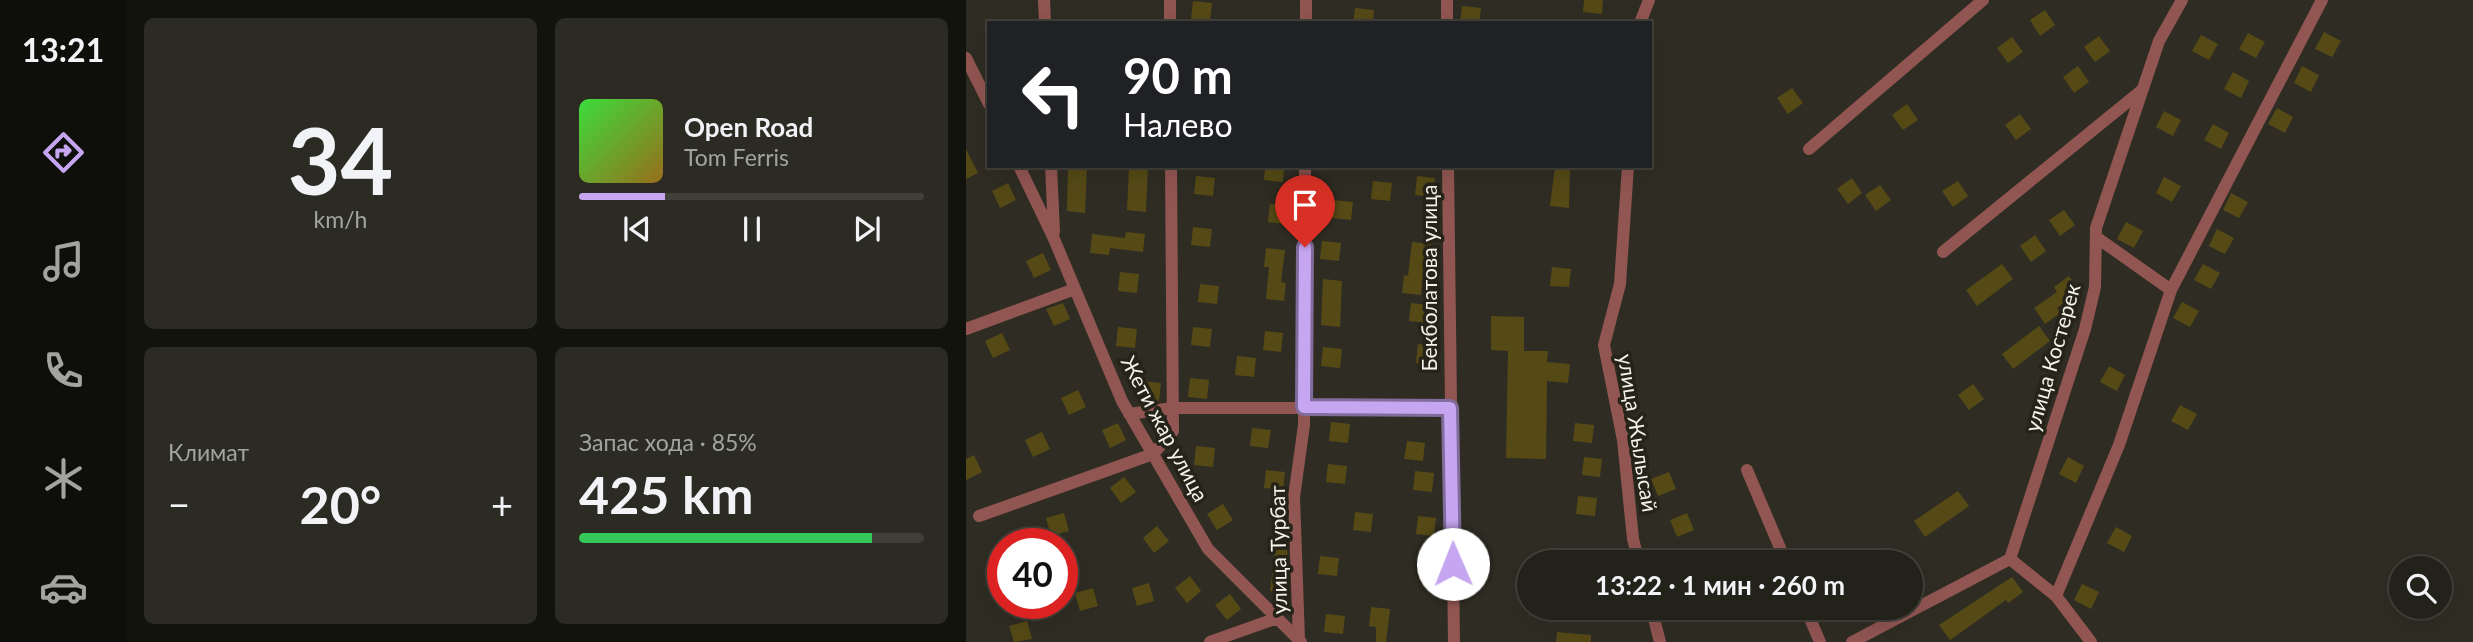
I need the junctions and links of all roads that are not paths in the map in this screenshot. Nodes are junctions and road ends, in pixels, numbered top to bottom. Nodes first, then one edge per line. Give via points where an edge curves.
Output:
1 (1044, 0) edge
2 (1170, 0) edge
3 (1306, 0) edge
4 (1447, 0) edge
5 (1649, 0) edge
6 (1983, 0) edge
7 (2182, 0) edge
8 (2322, 0) edge
9 (1045, 21) edge
10 (1170, 21) edge
11 (1306, 21) edge
12 (1447, 21) edge
13 (1641, 21) edge
14 (966, 58) edge
15 (2142, 91) junction
16 (987, 100) edge
17 (1809, 149) dead end
18 (1020, 168) edge
19 (1051, 168) edge
20 (1171, 168) edge
21 (1305, 168) edge
22 (1448, 168) edge
23 (1628, 168) edge
24 (2096, 237) junction
25 (1054, 239) junction
26 (1944, 252) dead end
27 (1075, 289) junction
28 (2171, 290) junction
29 (966, 329) edge
30 (1304, 407) junction
31 (1173, 408) junction
32 (1450, 408) junction
33 (1129, 414) junction
34 (1153, 454) junction
35 (1747, 470) dead end
36 (979, 516) dead end
37 (1636, 550) edge
38 (1781, 550) edge
39 (2010, 559) junction
40 (2056, 596) junction
41 (1277, 618) junction
42 (1654, 620) edge
43 (1811, 620) edge
44 (1300, 641) edge
45 (1210, 642) edge
46 (1454, 642) edge
47 (1660, 642) edge
48 (1820, 642) edge
49 (1852, 642) edge
50 (2091, 642) edge

1 - 9 street
2 - 10 street
3 - 11 street
4 - 12 street
5 - 13 street
6 - 17 street
7 - 15 street, улица Костерек via 2159,41
8 - 28 street
14 - 16 street
15 - 24 street, улица Костерек
15 - 26 street
18 - 25 street, Жети жар улица
19 - 25 street
20 - 31 street
21 - 30 street, улица Турбат
22 - 32 street, Бекболатова улица
23 - 37 street, улица Жылысай via 1620,284 1604,345 1623,440
24 - 28 street
24 - 39 street, улица Костерек via 2095,287 2085,329
25 - 27 street, Жети жар улица
27 - 29 street
27 - 33 street, Жети жар улица
28 - 40 street via 2119,445
30 - 31 street
30 - 32 street
30 - 44 street, улица Турбат via 1294,497
31 - 33 street
31 - 34 street via 1173,430
32 - 46 street, Бекболатова улица
33 - 34 street, Жети жар улица
34 - 36 street
34 - 41 street, Жети жар улица via 1208,548
35 - 38 street
39 - 40 street
39 - 49 street
40 - 50 street
41 - 44 street, Жети жар улица
41 - 45 street, улица Турбат
42 - 47 street
43 - 48 street

